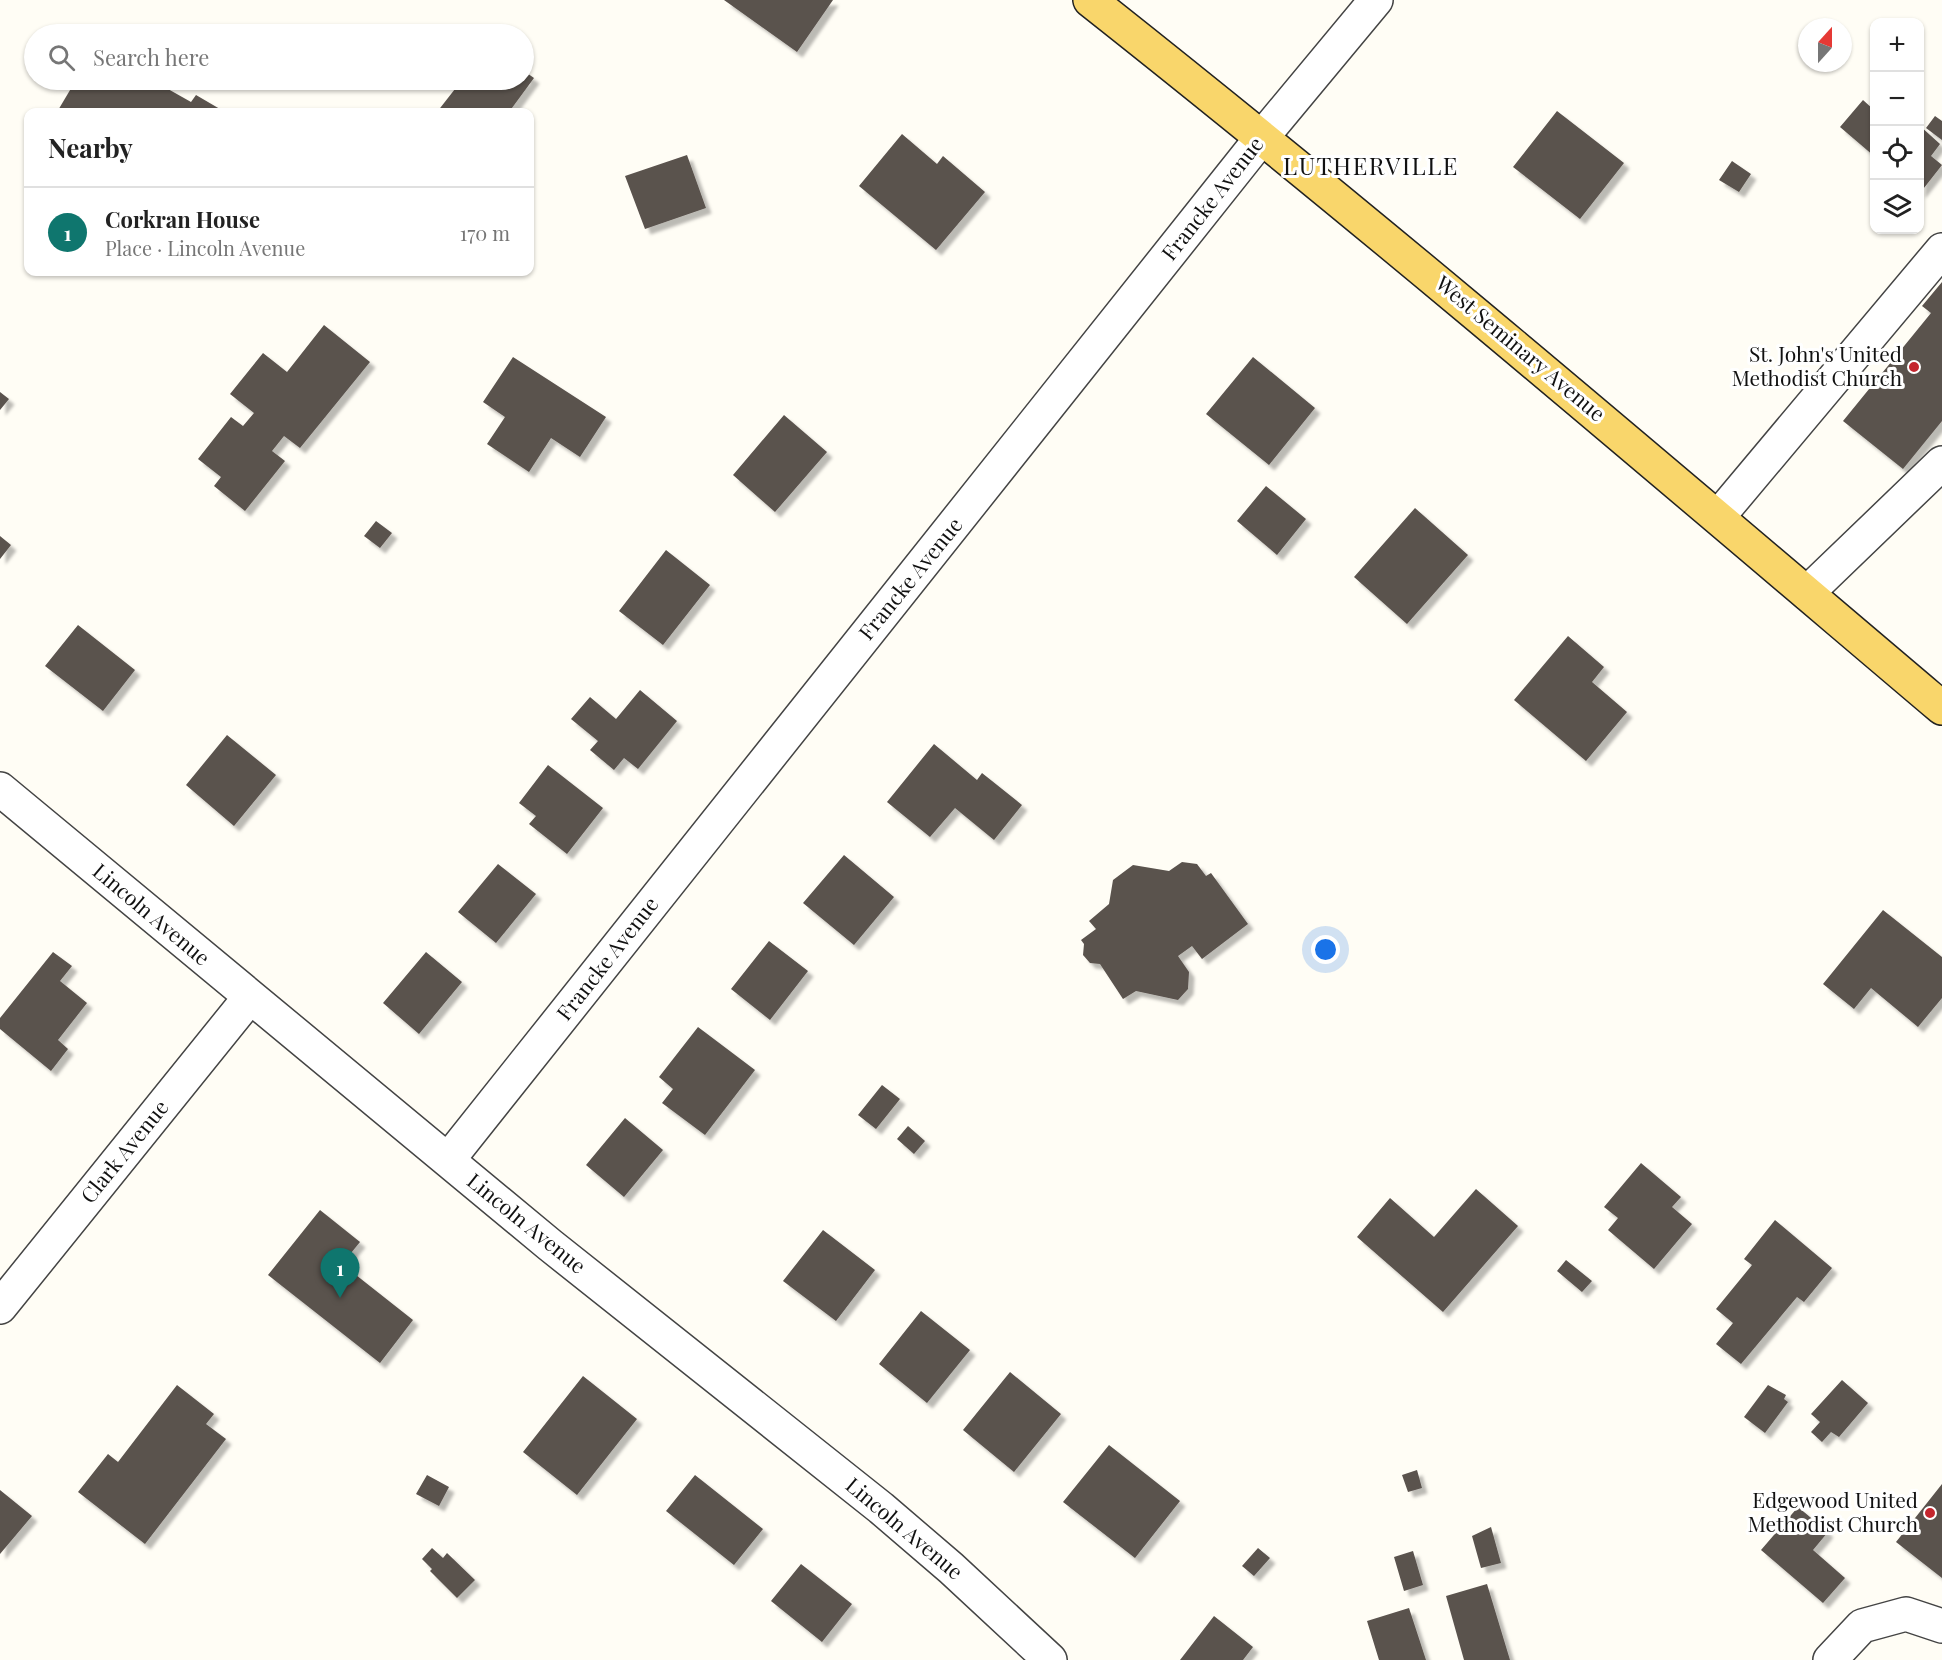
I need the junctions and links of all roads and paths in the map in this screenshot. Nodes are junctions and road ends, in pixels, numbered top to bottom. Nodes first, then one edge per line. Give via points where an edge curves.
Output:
1 (1090, 0) edge
2 (1376, 0) edge
3 (1263, 136) junction
4 (1942, 250) edge
5 (1942, 463) edge
6 (1718, 517) junction
7 (1807, 593) junction
8 (1942, 708) edge
9 (0, 789) edge
10 (250, 997) junction
11 (448, 1160) junction
12 (0, 1307) edge
13 (1942, 1626) edge
14 (1050, 1660) edge
15 (1830, 1660) edge

1 - 3 main road, West Seminary Avenue
2 - 3 street, Francke Avenue
3 - 6 main road, West Seminary Avenue
3 - 11 street, Francke Avenue
4 - 6 street
5 - 7 street
6 - 7 main road, West Seminary Avenue
7 - 8 main road, West Seminary Avenue
9 - 10 street, Lincoln Avenue
10 - 11 street, Lincoln Avenue
10 - 12 street, Clark Avenue
11 - 14 street, Lincoln Avenue via 881,1508
13 - 15 street via 1906,1614 1862,1626

